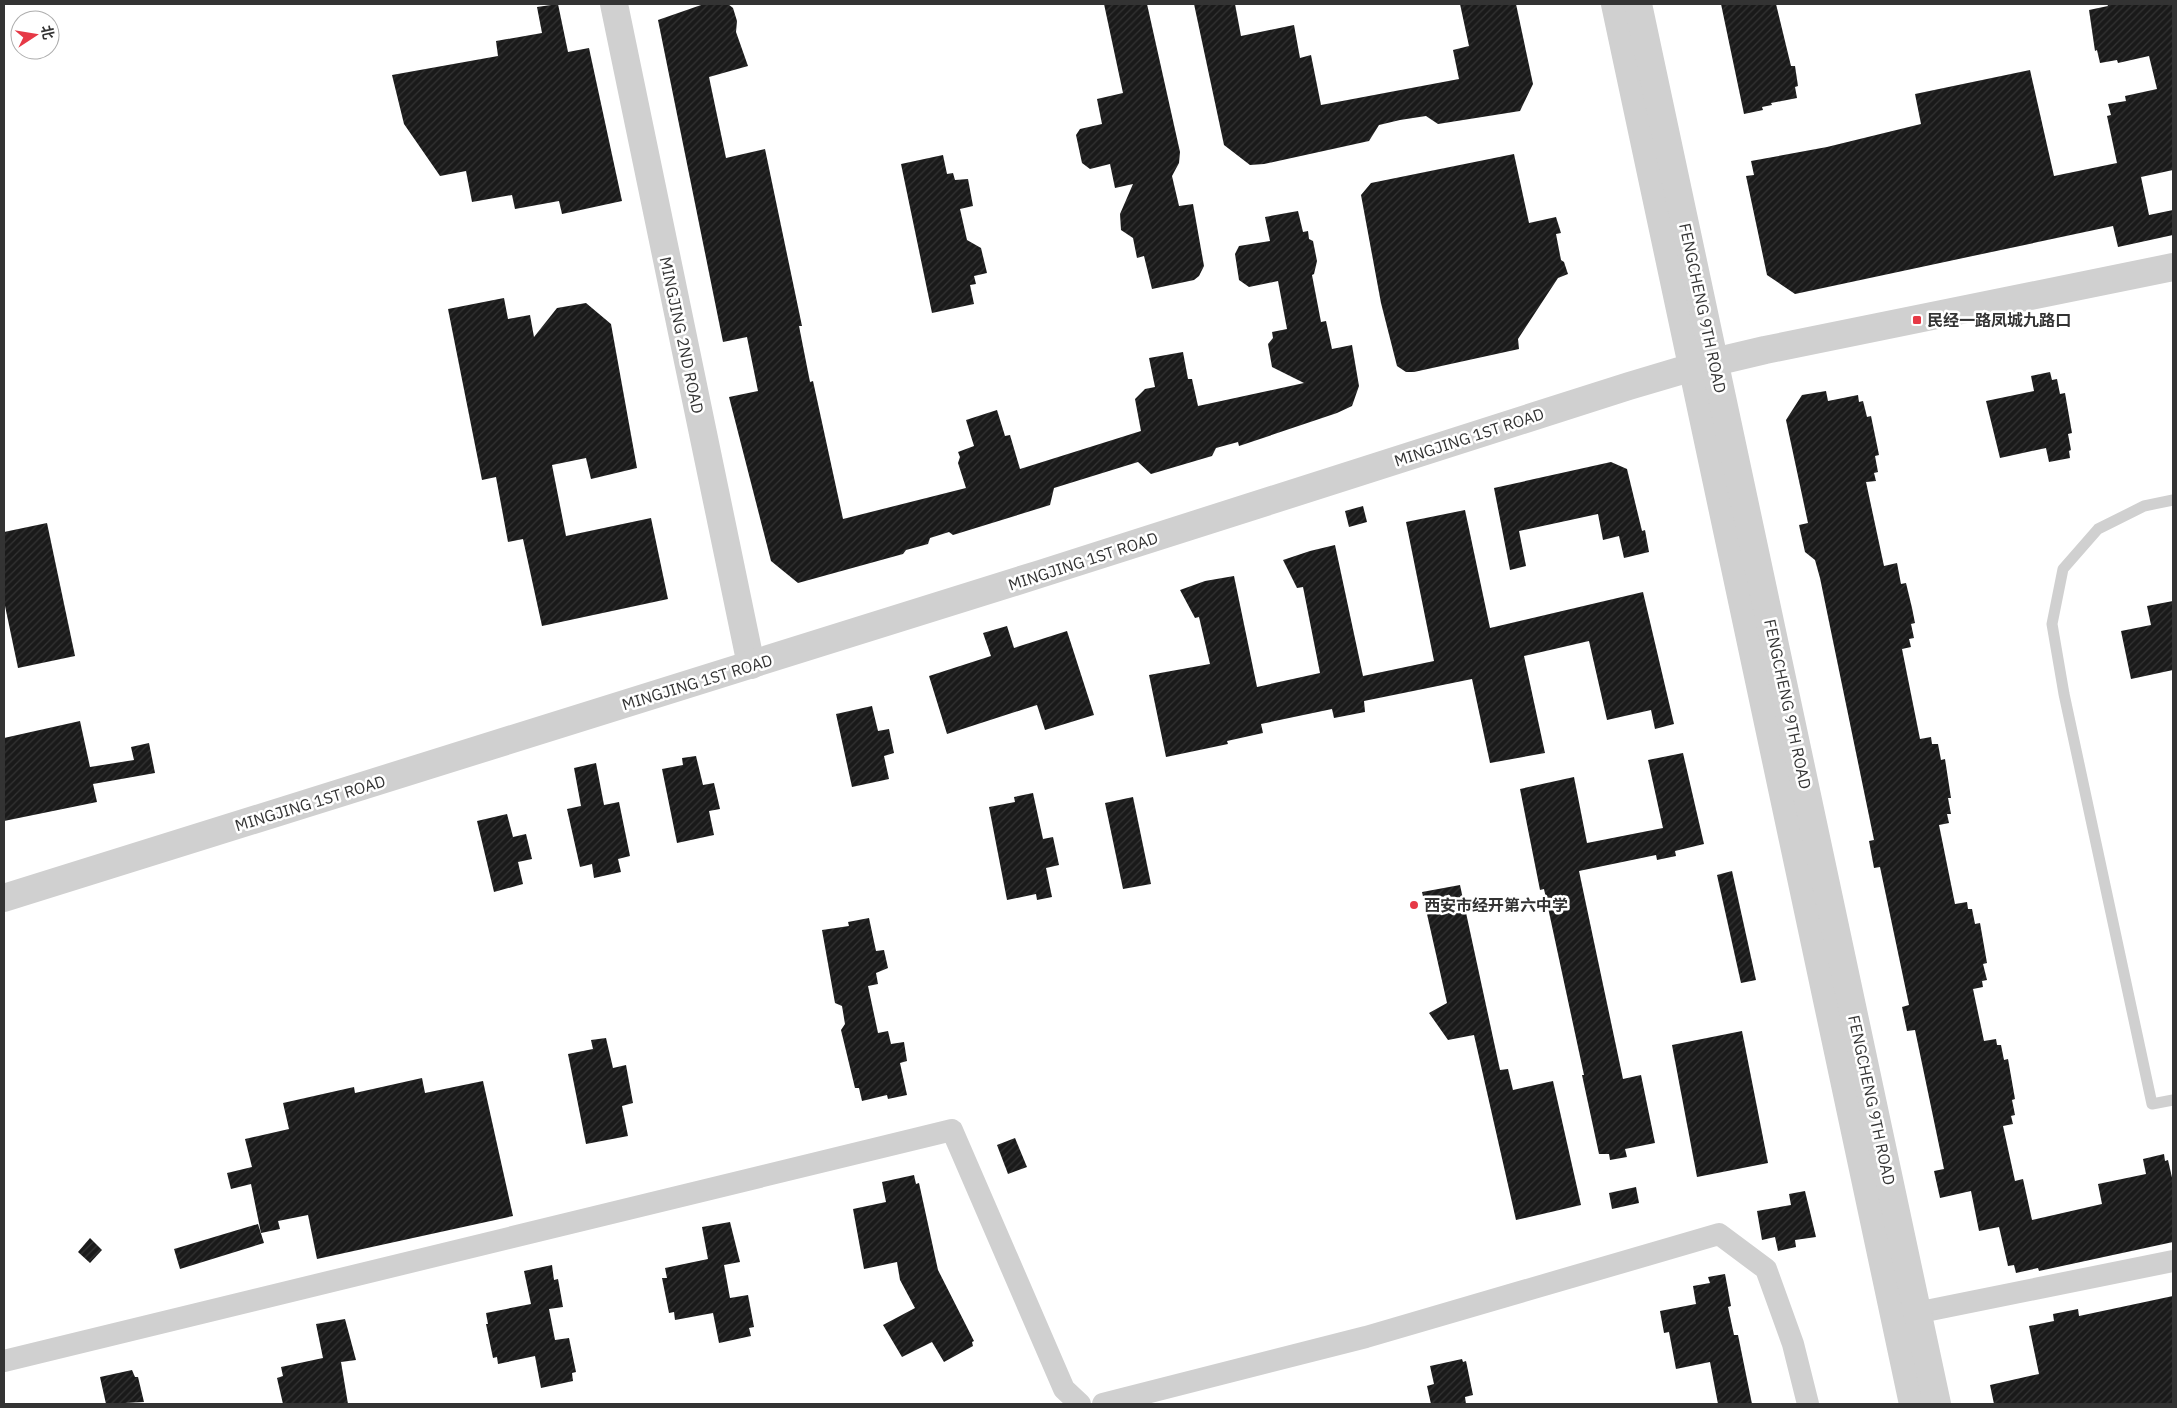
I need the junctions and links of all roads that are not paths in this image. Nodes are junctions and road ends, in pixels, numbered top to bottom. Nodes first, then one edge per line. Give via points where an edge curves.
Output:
1 (614, 4) edge
2 (1616, 4) edge
3 (1638, 4) edge
4 (2173, 267) edge
5 (1704, 365) junction
6 (2173, 500) edge
7 (751, 665) junction
8 (4, 898) edge
9 (2173, 1100) edge
10 (2173, 1261) edge
11 (1907, 1315) junction
12 (4, 1361) edge
13 (1080, 1404) edge
14 (1107, 1404) edge
15 (1808, 1404) edge
16 (1913, 1404) edge
17 (1937, 1404) edge

1 - 7 street, MINGJING 2ND ROAD
2 - 5 street, FENGCHENG 9TH ROAD
3 - 5 street, FENGCHENG 9TH ROAD
4 - 5 street, MINGJING 1ST ROAD
5 - 7 street, MINGJING 1ST ROAD
5 - 11 street, FENGCHENG 9TH ROAD
6 - 9 lane via 2144,506 2098,529 2062,569 2052,624 2064,694 2152,1104
7 - 8 street, MINGJING 1ST ROAD
10 - 11 street
11 - 16 street, FENGCHENG 9TH ROAD
11 - 17 street, FENGCHENG 9TH ROAD
12 - 13 street via 952,1130 1064,1389
14 - 15 street via 1366,1337 1719,1234 1766,1269 1793,1344

